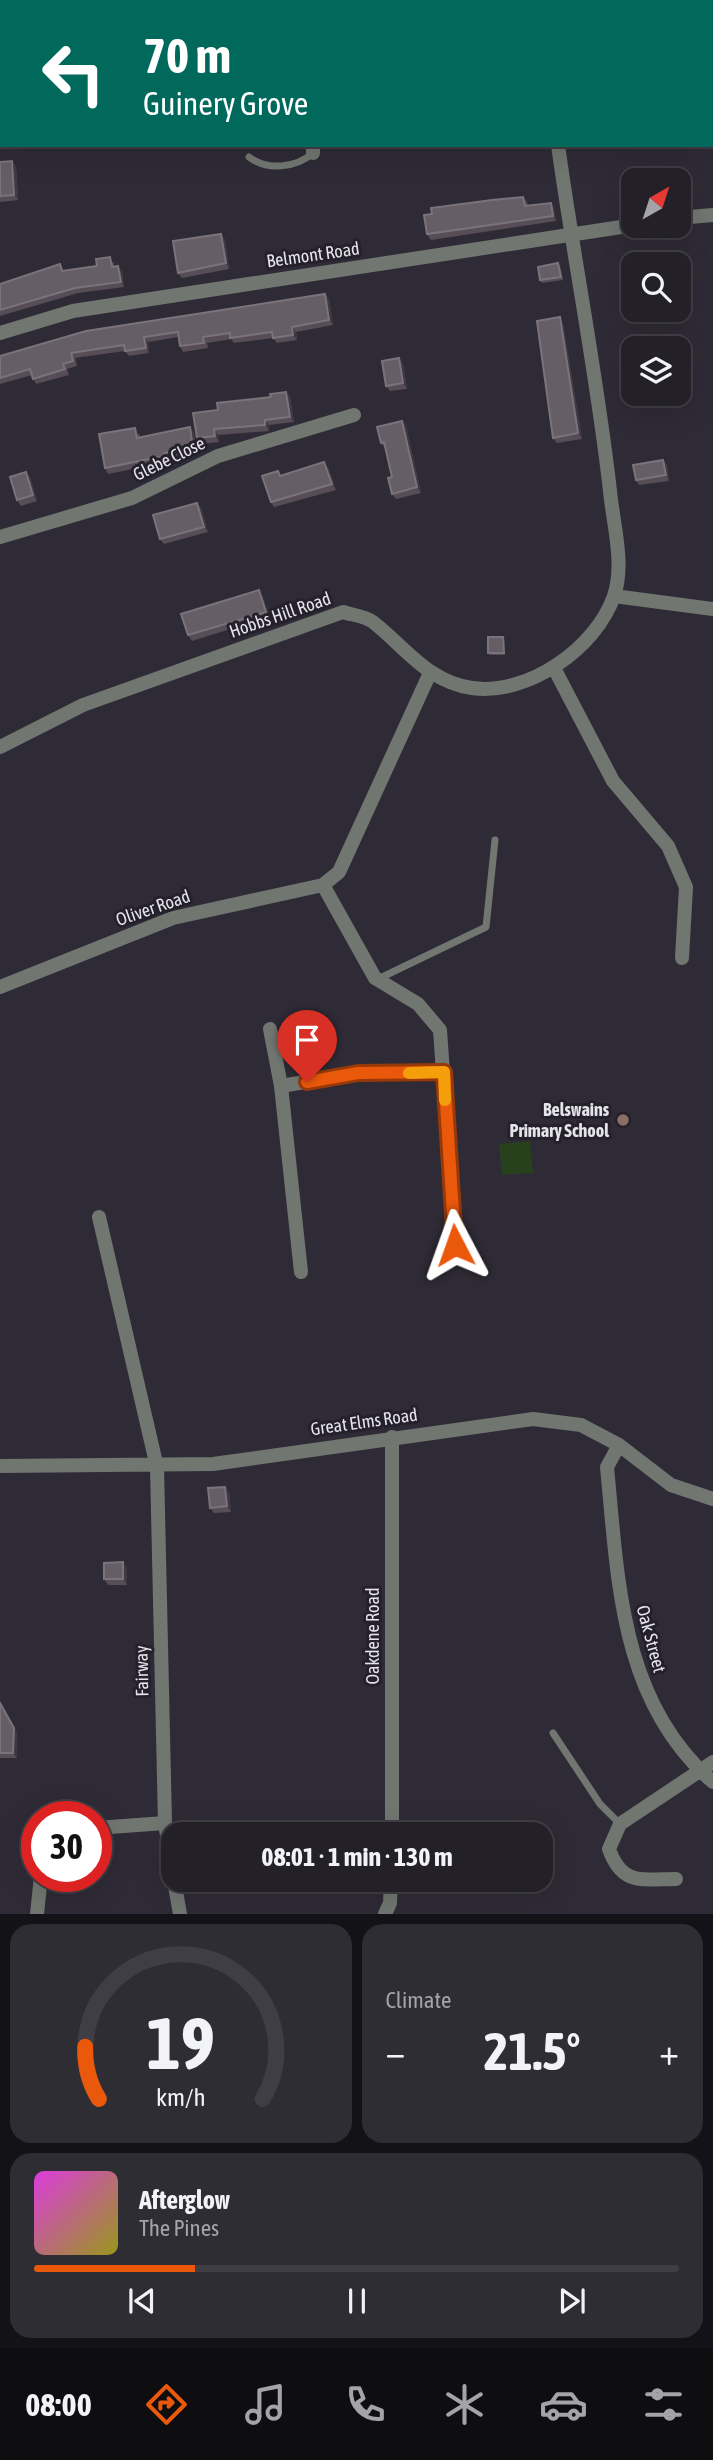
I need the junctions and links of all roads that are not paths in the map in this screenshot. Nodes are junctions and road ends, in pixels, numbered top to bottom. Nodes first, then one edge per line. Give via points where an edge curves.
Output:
1 (558, 147) edge
2 (313, 149) edge
3 (249, 158) dead end
4 (713, 215) edge
5 (691, 217) edge
6 (621, 227) edge
7 (571, 236) junction
8 (0, 333) edge
9 (354, 415) dead end
10 (0, 537) edge
11 (614, 596) junction
12 (713, 609) edge
13 (554, 667) junction
14 (430, 673) junction
15 (0, 747) edge
16 (495, 839) dead end
17 (323, 885) junction
18 (682, 958) dead end
19 (378, 979) junction
20 (0, 987) edge
21 (270, 1029) dead end
22 (444, 1072) junction
23 (281, 1086) junction
24 (99, 1217) dead end
25 (455, 1245) dead end
26 (301, 1272) dead end
27 (393, 1437) junction
28 (619, 1445) junction
29 (0, 1466) edge
30 (157, 1467) junction
31 (713, 1499) edge
32 (553, 1733) dead end
33 (713, 1762) edge
34 (701, 1772) junction
35 (713, 1782) edge
36 (165, 1822) edge
37 (392, 1822) edge
38 (161, 1823) edge
39 (620, 1824) junction
40 (112, 1827) edge
41 (676, 1879) dead end
42 (39, 1892) edge
43 (176, 1892) edge
44 (390, 1892) edge
45 (37, 1914) edge
46 (180, 1914) edge
47 (385, 1914) edge

1 - 7 street, Hobbs Hill Road
2 - 3 lane via 295,164 264,166
4 - 5 street
6 - 7 street, Belmont Road
7 - 8 street, Belmont Road via 73,310
7 - 11 street, Hobbs Hill Road via 598,382 618,558
9 - 10 street, Glebe Close via 218,456 132,498
11 - 12 street
11 - 13 street, Hobbs Hill Road via 587,640
13 - 14 street, Hobbs Hill Road via 514,685 472,688
13 - 18 street via 613,781 668,846 686,887
14 - 15 street, Hobbs Hill Road via 370,620 343,612 83,705
14 - 17 street via 339,872
16 - 19 lane via 486,927
17 - 19 street
17 - 20 street, Oliver Road via 173,918
19 - 22 street via 418,1004 440,1030
21 - 23 street
22 - 23 street via 358,1073
22 - 25 street
23 - 26 street
24 - 30 street, Fairway
27 - 28 street, Great Elms Road via 533,1419 581,1425
27 - 30 street, Great Elms Road via 213,1464
27 - 37 street, Oakdene Road
28 - 31 street, Great Elms Road via 671,1485
28 - 34 street, Oak Street via 607,1467 624,1625 646,1692
29 - 30 street, Great Elms Road
30 - 36 street, Fairway
32 - 39 lane via 600,1804
33 - 34 street
34 - 35 street, Oak Street
34 - 39 street
38 - 40 street
39 - 41 street via 609,1849 615,1867 632,1879
42 - 45 street
43 - 46 street
44 - 47 street

